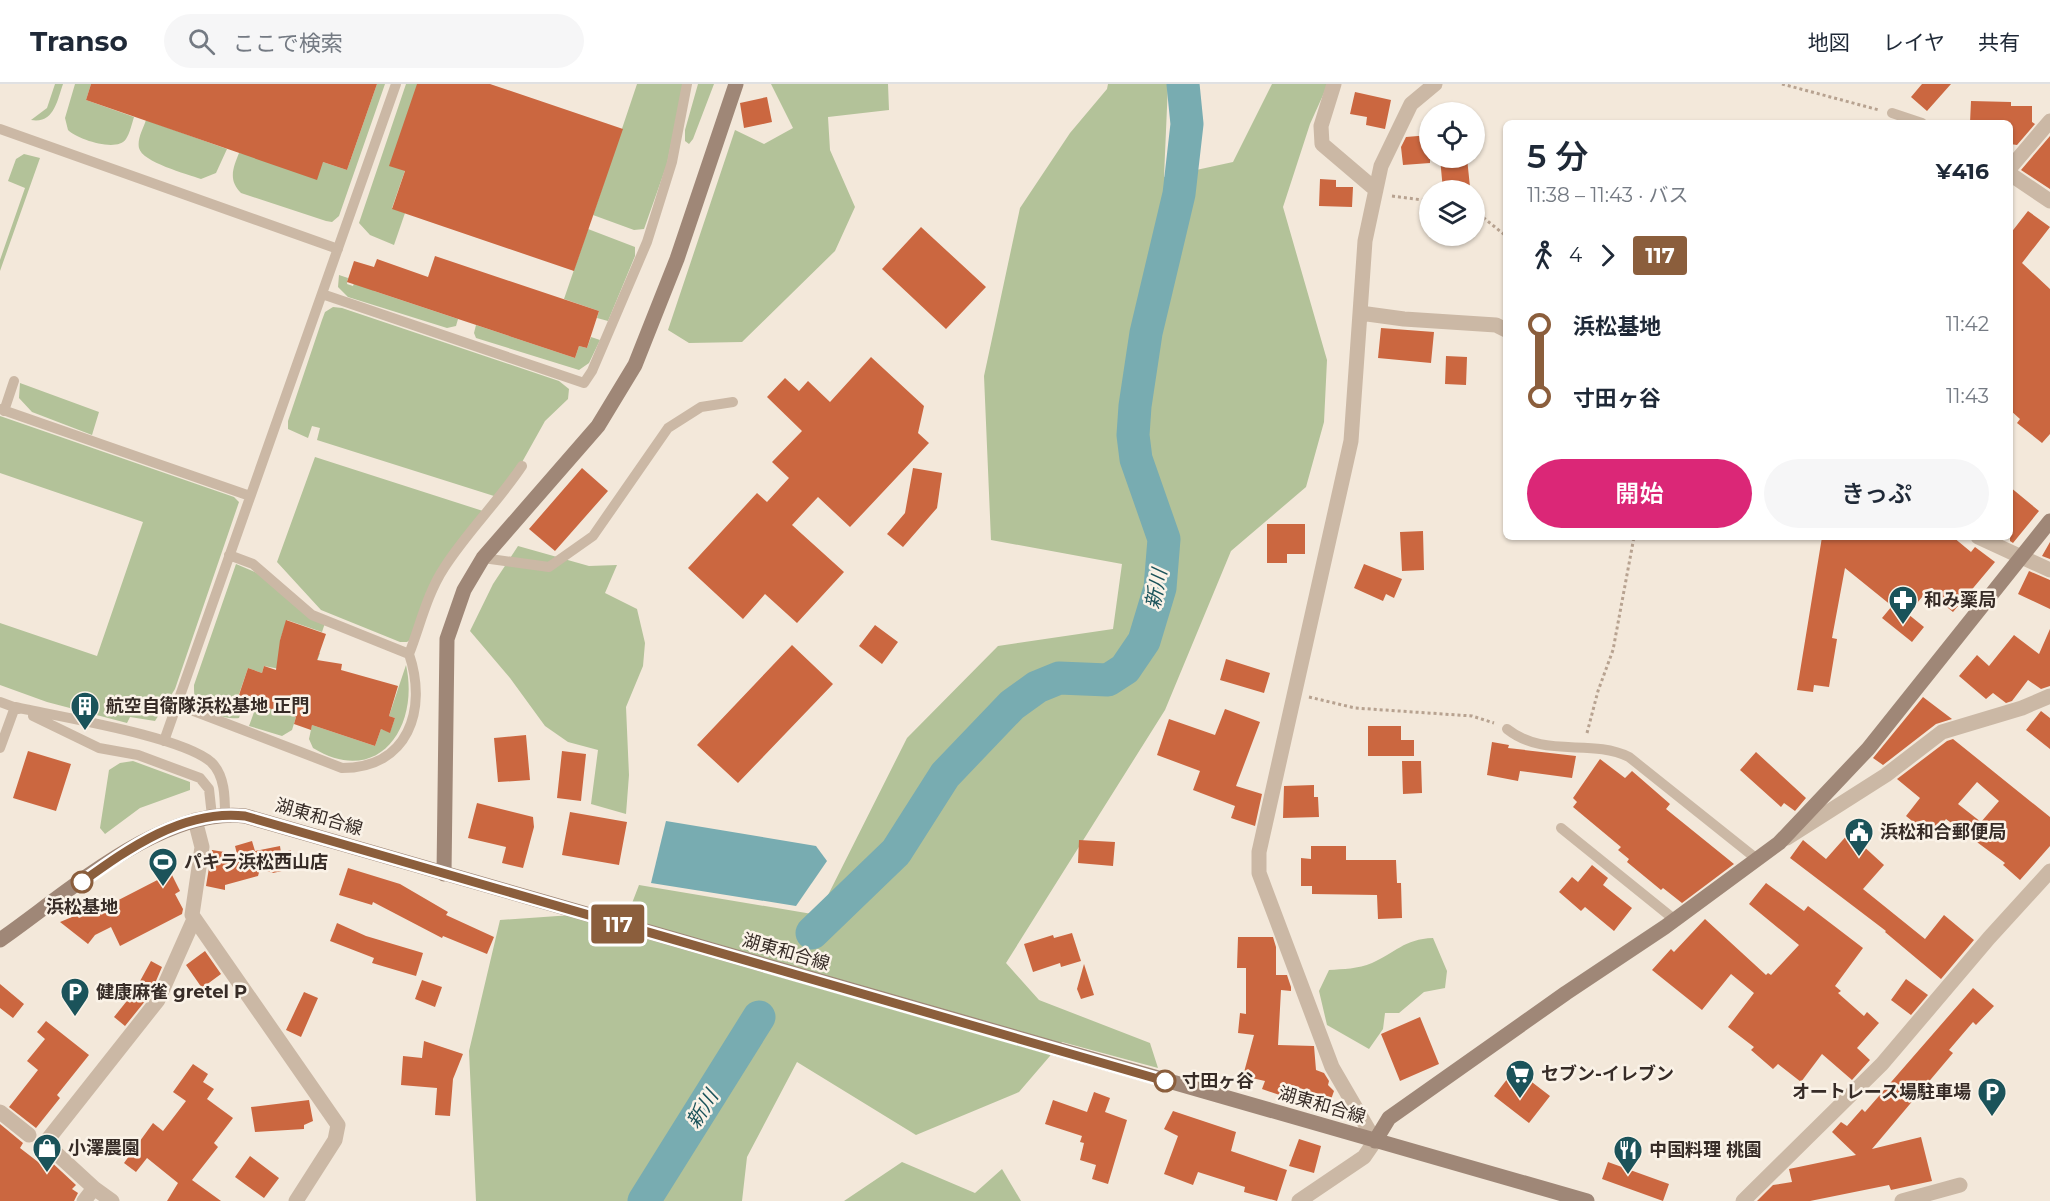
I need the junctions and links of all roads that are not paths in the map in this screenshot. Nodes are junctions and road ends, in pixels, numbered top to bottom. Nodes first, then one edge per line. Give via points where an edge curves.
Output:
1 (396, 84) edge
2 (687, 84) edge
3 (736, 84) edge
4 (1334, 84) edge
5 (1435, 84) edge
6 (1892, 113) road end
7 (1913, 120) edge
8 (2050, 121) edge
9 (0, 129) edge
10 (2013, 164) edge
11 (2013, 176) edge
12 (1376, 190) junction
13 (2050, 201) edge
14 (338, 249) junction
15 (322, 294) junction
16 (1360, 313) junction
17 (1503, 328) edge
18 (14, 381) dead end
19 (733, 402) dead end
20 (2, 410) edge
21 (522, 466) dead end
22 (250, 496) junction
23 (2050, 521) edge
24 (1984, 540) edge
25 (229, 555) junction
26 (483, 558) junction
27 (2020, 558) junction
28 (2050, 570) edge
29 (410, 654) junction
30 (2050, 696) edge
31 (0, 702) edge
32 (178, 705) junction
33 (15, 707) junction
34 (1507, 729) road end
35 (164, 741) junction
36 (0, 748) edge
37 (219, 815) junction
38 (195, 820) junction
39 (1561, 828) dead end
40 (1779, 843) junction
41 (1758, 860) junction
42 (2050, 871) edge
43 (444, 874) junction
44 (194, 920) junction
45 (1675, 920) junction
46 (0, 940) edge
47 (0, 1112) edge
48 (29, 1135) dead end
49 (1375, 1141) junction
50 (1960, 1185) dead end
51 (94, 1188) junction
52 (84, 1201) edge
53 (112, 1201) edge
54 (296, 1201) edge
55 (1299, 1201) edge
56 (1587, 1201) edge
57 (1743, 1201) edge
58 (1902, 1201) edge

1 - 14 lane
2 - 15 lane via 672,162 647,242 584,383
3 - 26 street via 677,259 635,365 598,426
4 - 12 street via 1321,126 1322,144
5 - 12 street via 1411,104 1381,166
6 - 7 lane
8 - 10 street
9 - 14 lane
11 - 13 street
12 - 16 street via 1365,241
14 - 15 lane
15 - 22 lane
16 - 17 street
16 - 49 street via 1351,441 1259,852 1259,873 1332,1067
18 - 20 lane
19 - 26 lane via 701,407 668,428 593,536 549,567
20 - 22 lane
21 - 29 lane via 443,569
22 - 25 lane
23 - 27 street
24 - 27 street
25 - 29 lane via 253,564 312,615
25 - 32 lane
26 - 43 street via 464,591 447,639
27 - 28 street
27 - 40 street via 1868,748
29 - 32 lane via 416,687 415,710 408,730 390,755 361,768 342,768
30 - 40 street via 1942,732 1886,775
31 - 33 lane
32 - 35 lane
33 - 35 lane
33 - 36 lane
33 - 37 lane via 99,748 138,755 200,778
34 - 41 lane via 1520,740 1539,745 1617,751 1629,757
35 - 37 lane via 212,763 221,776
37 - 38 street, 湖東和合線
37 - 43 street, 湖東和合線 via 258,819
38 - 44 street via 202,847 191,909
38 - 46 street, 湖東和合線 via 123,853
39 - 45 lane
40 - 41 street
41 - 45 street
42 - 57 street via 1874,1072
43 - 49 street, 湖東和合線
44 - 51 street via 158,1000 45,1143
44 - 54 street via 338,1125 335,1140
45 - 49 street via 1389,1118
47 - 48 street
49 - 55 street via 1364,1157
49 - 56 street, 湖東和合線
50 - 58 street
51 - 52 street
51 - 53 street

